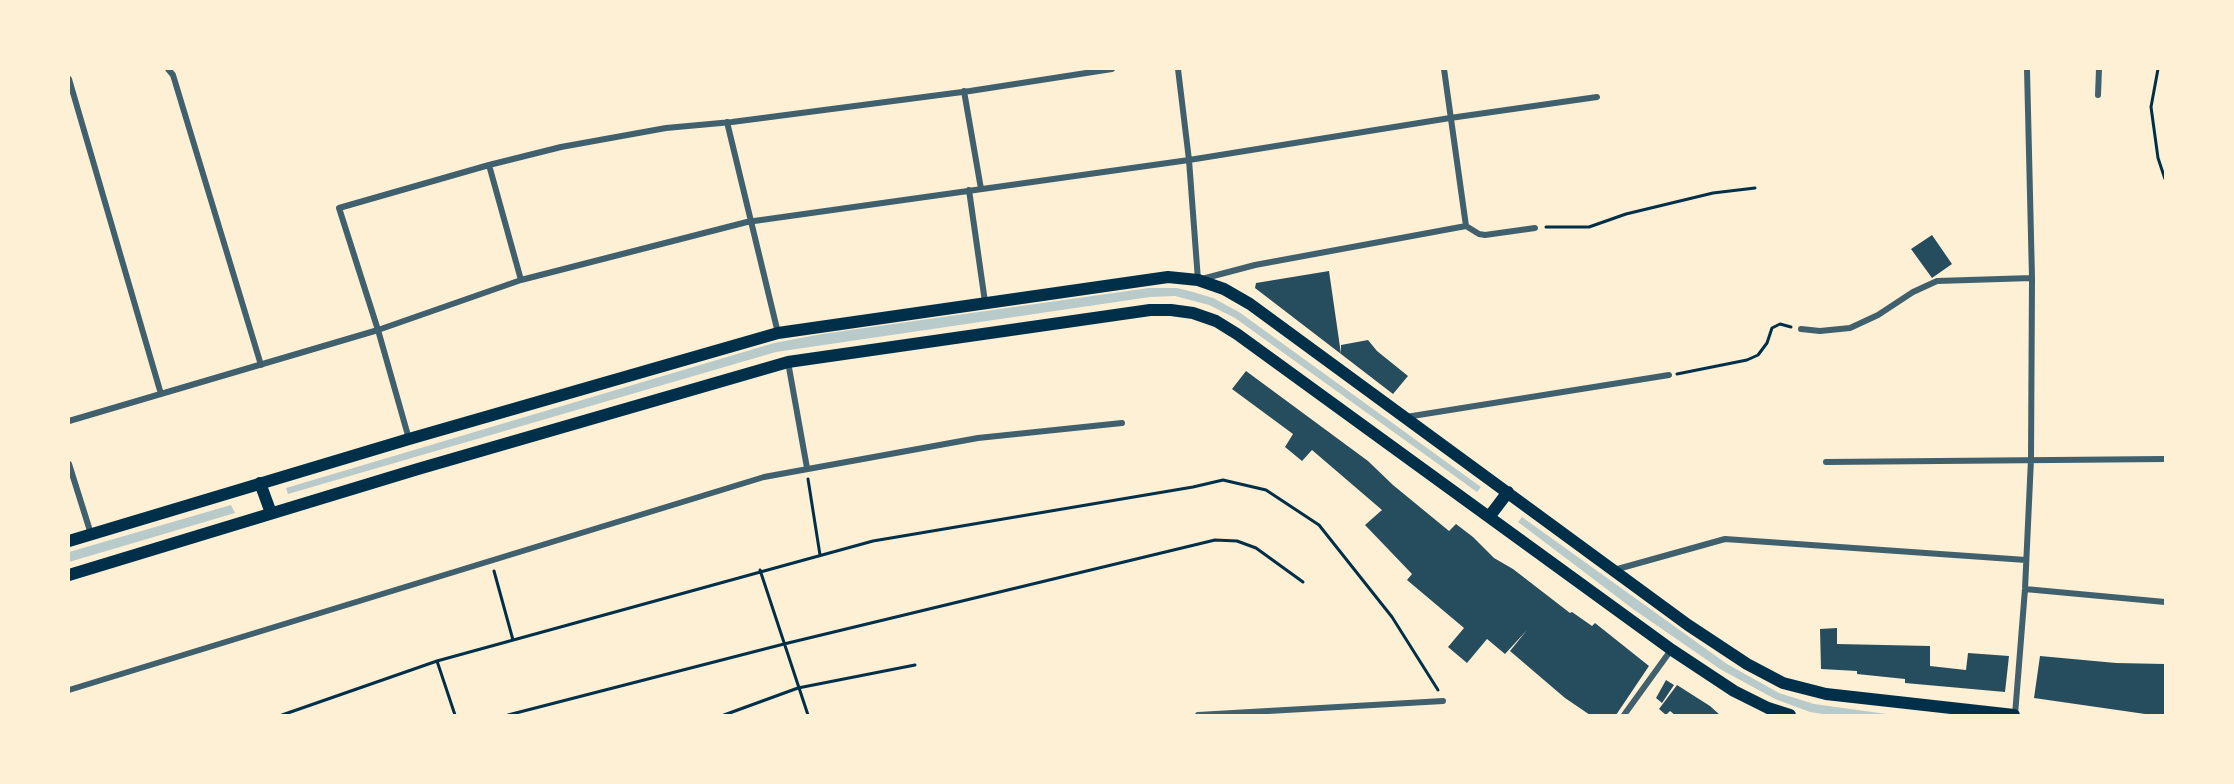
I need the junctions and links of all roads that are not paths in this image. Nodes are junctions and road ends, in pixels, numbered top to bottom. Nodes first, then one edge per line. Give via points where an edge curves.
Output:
1 (168, 69) edge
2 (1112, 69) edge
3 (1178, 69) edge
4 (1444, 69) edge
5 (2027, 69) edge
6 (2099, 69) edge
7 (69, 79) edge
8 (964, 92) junction
9 (2098, 95) dead end
10 (1597, 97) dead end
11 (1450, 118) junction
12 (727, 122) junction
13 (1189, 160) junction
14 (489, 165) junction
15 (981, 189) junction
16 (969, 190) junction
17 (752, 221) junction
18 (1466, 226) junction
19 (1535, 228) road end
20 (2032, 278) junction
21 (521, 280) junction
22 (1198, 280) junction
23 (986, 302) junction
24 (1801, 329) road end
25 (378, 330) junction
26 (778, 333) junction
27 (788, 362) junction
28 (261, 365) junction
29 (1669, 375) road end
30 (161, 394) junction
31 (1405, 417) junction
32 (69, 421) edge
33 (1122, 423) dead end
34 (409, 439) junction
35 (2031, 459) junction
36 (2165, 459) edge
37 (1826, 462) dead end
38 (69, 464) edge
39 (807, 468) junction
40 (260, 483) junction
41 (1508, 492) junction
42 (271, 513) junction
43 (1489, 516) junction
44 (91, 534) junction
45 (69, 541) edge
46 (2026, 560) junction
47 (1614, 570) junction
48 (69, 575) edge
49 (2025, 589) junction
50 (2165, 602) edge
51 (1672, 650) junction
52 (69, 690) edge
53 (1443, 702) road end
54 (1198, 715) edge
55 (1624, 715) edge
56 (1790, 715) edge
57 (2014, 715) edge

1 - 28 street
2 - 8 street
3 - 13 street
4 - 11 street
5 - 20 street
6 - 9 street
7 - 30 street
8 - 12 street
8 - 15 street
10 - 11 street
11 - 13 street
11 - 18 street
12 - 14 street via 572,144
12 - 17 street
13 - 15 street
13 - 22 street
14 - 21 street
14 - 25 street via 339,208
15 - 16 street
16 - 17 street
16 - 23 street
17 - 21 street
17 - 26 street
18 - 19 street via 1485,235
18 - 22 street via 1255,265
20 - 24 street via 1937,281 1850,328
20 - 35 street
21 - 25 street
22 - 23 main road via 1144,279
22 - 31 main road via 1250,304
23 - 26 main road
25 - 28 street
25 - 34 street
26 - 34 main road
27 - 39 street
27 - 42 main road
27 - 43 main road via 1150,310 1193,313 1237,334
28 - 30 street
29 - 31 street
30 - 32 street
31 - 41 main road
33 - 39 street via 978,438
34 - 40 main road
35 - 36 street
35 - 37 street
35 - 46 street
38 - 44 street
39 - 52 street via 764,477
40 - 42 main road
40 - 44 main road
41 - 43 main road
41 - 47 main road
42 - 48 main road
43 - 51 main road
44 - 45 main road
46 - 47 street via 1725,539
46 - 49 street
47 - 57 main road via 1747,664 1783,683 1826,694
49 - 50 street
49 - 57 street
51 - 55 street
51 - 56 main road via 1734,691
53 - 54 street

